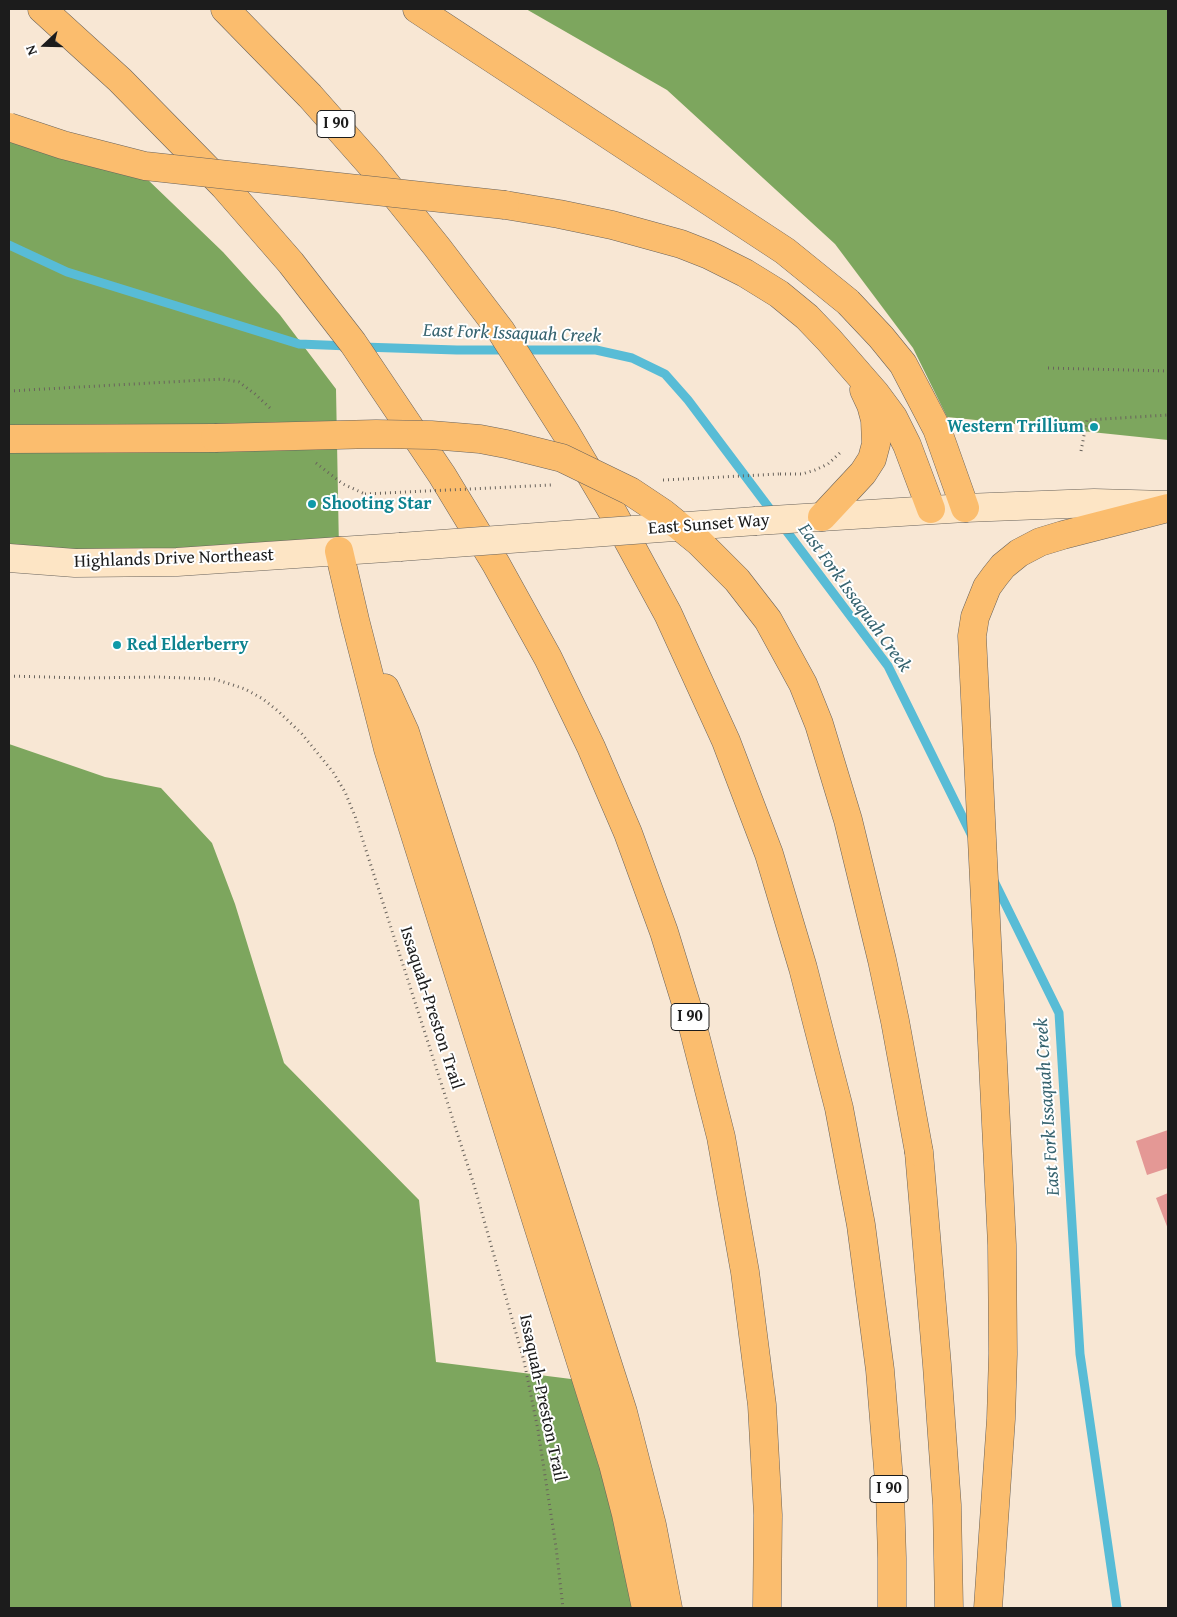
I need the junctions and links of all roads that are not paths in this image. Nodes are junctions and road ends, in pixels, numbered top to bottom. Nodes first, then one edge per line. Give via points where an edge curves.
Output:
1 (42, 9) edge
2 (225, 9) edge
3 (417, 9) edge
4 (9, 127) edge
5 (853, 366) junction
6 (9, 439) edge
7 (1168, 506) edge
8 (965, 508) junction
9 (931, 509) junction
10 (822, 517) junction
11 (339, 552) junction
12 (9, 558) edge
13 (355, 620) junction
14 (646, 1608) edge
15 (668, 1608) edge
16 (767, 1608) edge
17 (892, 1608) edge
18 (949, 1608) edge
19 (988, 1608) edge

1 - 16 highway, I 90 via 153,113 224,186 353,343 442,475 496,564 544,650 591,747 628,833 664,932 692,1023 721,1137 746,1282 762,1414 768,1515
2 - 17 highway, I 90 via 341,130 405,206 501,332 612,510 668,614 726,741 769,854 839,1108 861,1225 880,1370 890,1493
3 - 8 highway via 785,251 848,302 908,372 937,429
4 - 5 highway, bridge via 145,166 505,205 645,234 709,255 779,294 807,316
5 - 9 highway via 893,417
5 - 10 highway via 871,405 876,444 863,473
6 - 18 highway, bridge via 376,434 431,435 506,444 562,458 630,491 699,542 737,580 768,620 803,684 819,724 845,811 897,1031 919,1152 947,1505
7 - 8 main road, East Sunset Way via 1094,503
7 - 19 highway via 1040,542 1019,553 994,576 975,617 972,636 1002,1244 1002,1391
8 - 9 main road, East Sunset Way
9 - 10 main road, East Sunset Way
10 - 11 main road, East Sunset Way, bridge
11 - 12 main road, Highlands Drive Northeast via 177,562 75,563
11 - 13 highway
13 - 14 highway via 388,749 612,1464
13 - 15 highway via 405,732 623,1412 652,1525

